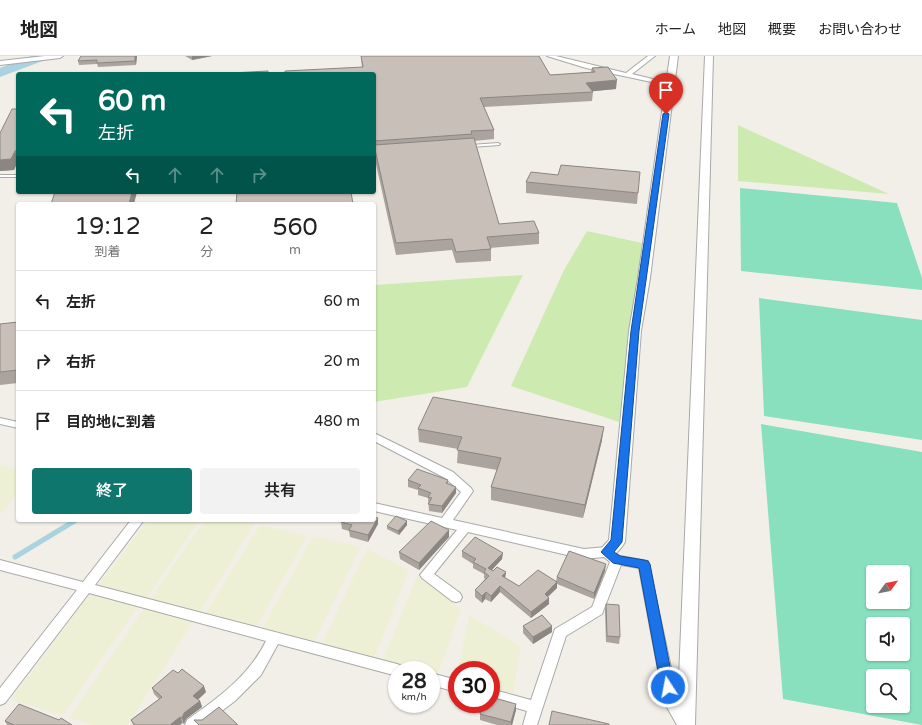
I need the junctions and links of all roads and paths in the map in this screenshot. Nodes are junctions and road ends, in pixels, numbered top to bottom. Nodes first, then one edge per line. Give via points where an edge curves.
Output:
1 (56, 56) edge
2 (60, 56) edge
3 (550, 56) edge
4 (652, 56) edge
5 (674, 56) edge
6 (709, 56) edge
7 (0, 63) edge
8 (627, 75) junction
9 (670, 84) junction
10 (498, 144) dead end
11 (467, 146) edge
12 (0, 176) edge
13 (16, 176) edge
14 (0, 421) edge
15 (16, 425) edge
16 (376, 438) edge
17 (376, 507) edge
18 (136, 522) edge
19 (445, 523) junction
20 (466, 527) junction
21 (612, 556) junction
22 (0, 565) edge
23 (86, 586) junction
24 (456, 597) dead end
25 (275, 637) junction
26 (388, 668) edge
27 (500, 697) edge
28 (0, 699) edge
29 (535, 707) junction
30 (192, 725) edge
31 (530, 725) edge
32 (686, 725) edge

1 - 2 street
1 - 7 street
3 - 8 street
4 - 8 street
5 - 9 street
6 - 32 street
8 - 9 street
9 - 21 street via 635,331 616,542
10 - 11 lane
12 - 13 lane
14 - 15 street
16 - 19 street via 448,475 467,491
17 - 19 street
18 - 23 street
19 - 20 street
20 - 21 street via 584,554
20 - 24 street via 426,575
21 - 29 street via 597,610 560,633
21 - 32 street via 644,564 671,702
22 - 23 street
23 - 25 street
23 - 28 street
25 - 26 street
25 - 30 street via 262,664 222,704
27 - 29 street
29 - 31 street

